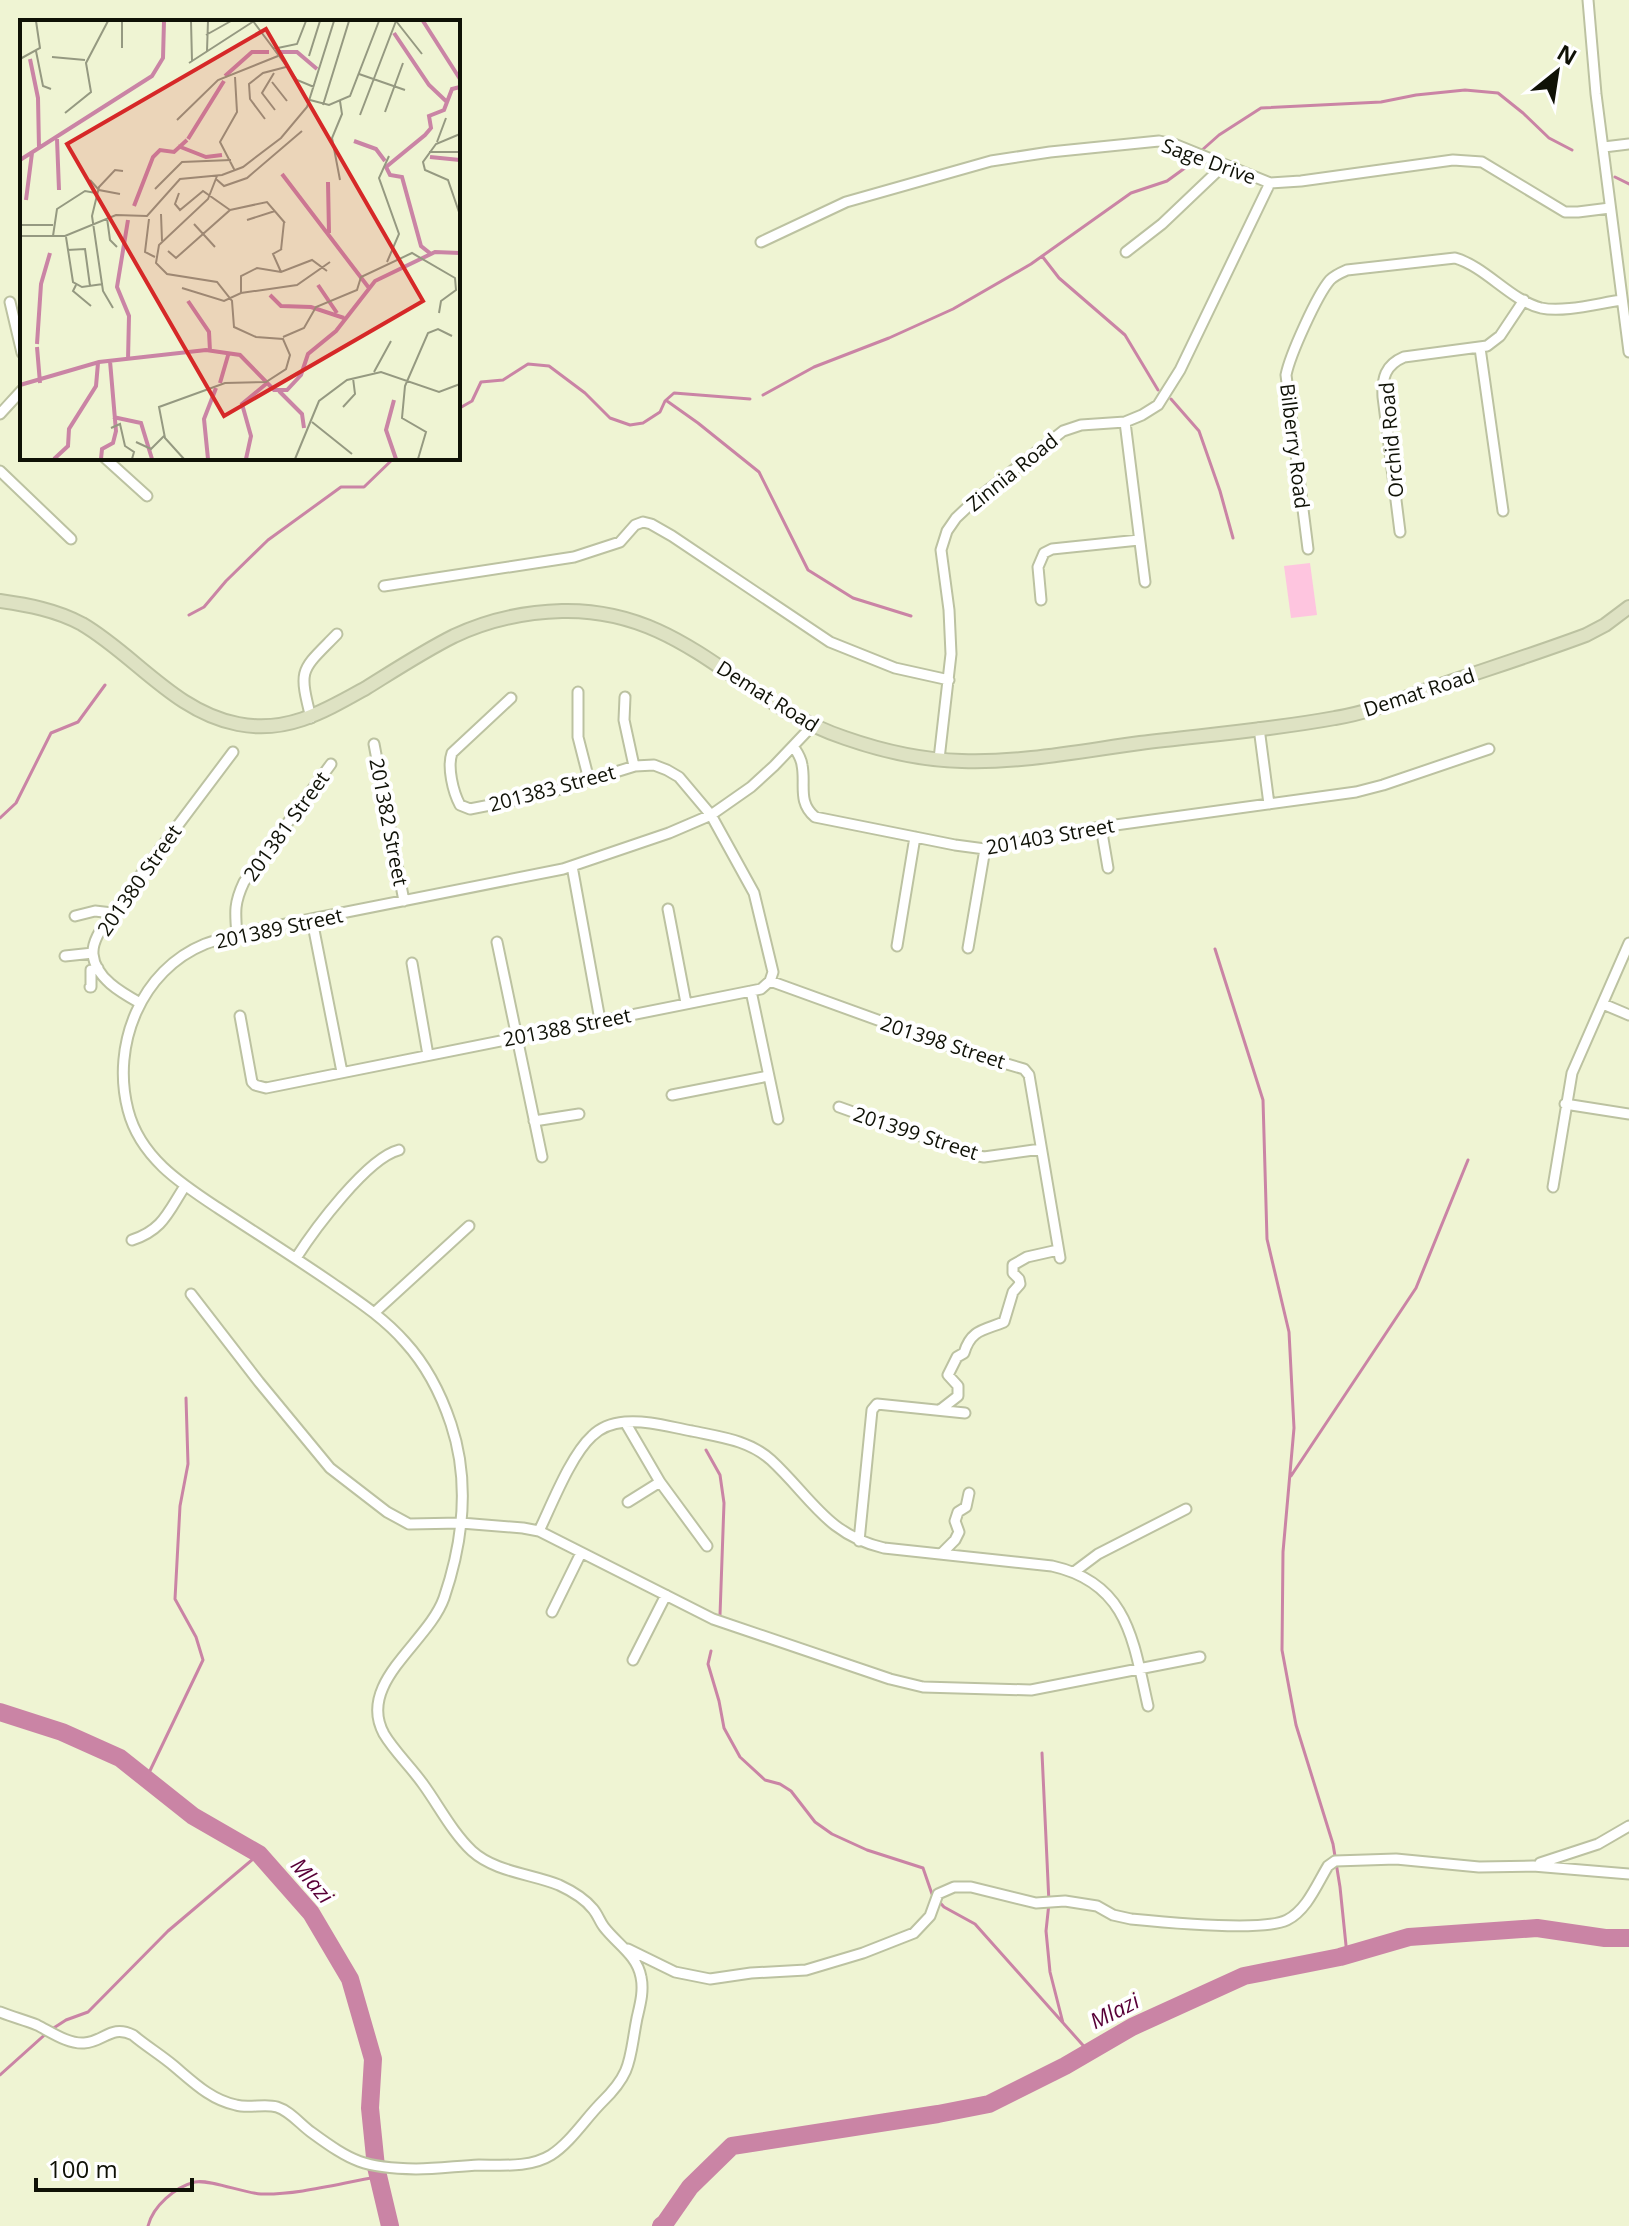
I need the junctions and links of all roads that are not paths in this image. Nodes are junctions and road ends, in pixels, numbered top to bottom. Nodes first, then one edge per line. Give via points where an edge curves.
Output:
1 (1588, 0) edge
2 (1629, 144) edge
3 (1604, 147) junction
4 (1224, 165) junction
5 (1270, 183) junction
6 (1610, 208) junction
7 (761, 242) dead end
8 (1126, 252) dead end
9 (1524, 300) junction
10 (1622, 300) junction
11 (10, 302) dead end
12 (20, 344) edge
13 (1480, 348) junction
14 (1629, 352) edge
15 (20, 392) edge
16 (0, 396) edge
17 (9, 404) junction
18 (0, 414) edge
19 (1125, 422) junction
20 (107, 460) edge
21 (0, 471) edge
22 (147, 496) dead end
23 (1503, 511) dead end
24 (1400, 532) dead end
25 (71, 539) dead end
26 (1139, 540) junction
27 (1308, 549) dead end
28 (1145, 582) dead end
29 (384, 586) dead end
30 (1041, 600) dead end
31 (0, 601) edge
32 (1629, 607) edge
33 (337, 634) dead end
34 (949, 680) junction
35 (578, 692) dead end
36 (625, 697) dead end
37 (511, 698) dead end
38 (311, 718) junction
39 (812, 726) junction
40 (1259, 728) junction
41 (374, 744) dead end
42 (793, 746) junction
43 (1489, 749) dead end
44 (233, 752) dead end
45 (939, 759) junction
46 (331, 764) dead end
47 (634, 766) junction
48 (589, 780) junction
49 (1269, 804) junction
50 (711, 815) junction
51 (1101, 827) junction
52 (915, 837) junction
53 (985, 849) junction
54 (572, 866) junction
55 (1108, 868) dead end
56 (404, 901) junction
57 (668, 909) dead end
58 (112, 913) junction
59 (75, 916) dead end
60 (312, 920) junction
61 (237, 935) junction
62 (497, 942) dead end
63 (1629, 943) edge
64 (897, 946) dead end
65 (968, 948) dead end
66 (93, 953) junction
67 (65, 956) dead end
68 (412, 963) dead end
69 (98, 968) junction
70 (770, 981) junction
71 (90, 987) dead end
72 (751, 991) junction
73 (140, 1003) junction
74 (686, 1003) junction
75 (1603, 1004) junction
76 (1629, 1015) edge
77 (240, 1016) dead end
78 (600, 1020) junction
79 (515, 1037) junction
80 (428, 1055) junction
81 (342, 1072) junction
82 (768, 1076) junction
83 (672, 1095) dead end
84 (1565, 1104) junction
85 (839, 1107) dead end
86 (579, 1114) dead end
87 (1629, 1114) edge
88 (778, 1119) dead end
89 (534, 1121) junction
90 (1041, 1149) junction
91 (399, 1150) dead end
92 (542, 1157) dead end
93 (185, 1186) junction
94 (1553, 1187) dead end
95 (469, 1226) dead end
96 (132, 1240) dead end
97 (296, 1258) junction
98 (191, 1294) dead end
99 (374, 1313) junction
100 (940, 1410) junction
101 (965, 1413) dead end
102 (625, 1422) junction
103 (660, 1482) junction
104 (969, 1493) dead end
105 (628, 1502) dead end
106 (1186, 1509) dead end
107 (461, 1523) junction
108 (539, 1531) junction
109 (859, 1541) junction
110 (707, 1546) dead end
111 (581, 1553) junction
112 (941, 1554) junction
113 (1074, 1572) junction
114 (666, 1595) junction
115 (552, 1612) dead end
116 (1200, 1657) dead end
117 (633, 1660) dead end
118 (1139, 1667) junction
119 (1148, 1706) dead end
120 (1629, 1826) edge
121 (1533, 1866) junction
122 (1629, 1874) edge
123 (625, 1947) junction
124 (0, 2012) edge

1 - 3 street
2 - 3 street
3 - 6 street
4 - 5 street, Sage Drive
4 - 7 street, Sage Drive via 1159,141 991,161 846,202
4 - 8 street
5 - 6 street, Sage Drive via 1471,160 1491,166 1565,212
5 - 19 street, Zinnia Road via 1180,370 1158,405
6 - 10 street
9 - 10 street, Bilberry Road via 1552,309
9 - 13 street via 1500,336
9 - 27 street, Bilberry Road via 1455,258 1347,270 1332,278 1286,375
10 - 14 street
11 - 12 street
13 - 23 street
13 - 24 street, Orchid Road via 1404,357 1383,376
15 - 17 street
16 - 17 street
17 - 18 street
19 - 26 street
19 - 34 street, Zinnia Road via 1063,431 950,525 941,550 950,630
20 - 22 street
21 - 25 street
26 - 28 street
26 - 30 street via 1044,553 1038,567
29 - 34 street via 574,557 620,542 643,522 830,642 895,668
31 - 38 street, Demat Road via 38,607 80,623 179,699 218,719 268,727
32 - 40 street, Demat Road via 1586,635 1402,698 1337,718
33 - 38 street via 304,672
34 - 45 street, Zinnia Road
35 - 48 street via 578,737
36 - 47 street
37 - 48 street, 201383 Street via 452,753 450,768 460,805 470,809
38 - 39 street, Demat Road via 469,629 534,613 568,611 630,619 679,640
39 - 42 street, 201389 Street
39 - 45 street, Demat Road via 881,750
40 - 45 street, Demat Road via 1021,759
40 - 49 street
41 - 56 street, 201382 Street
42 - 50 street, 201389 Street via 763,777
42 - 52 street, 201403 Street via 803,768 805,807 815,817
43 - 49 street, 201403 Street via 1356,792
44 - 58 street, 201380 Street
46 - 61 street, 201381 Street via 244,882 235,909
47 - 48 street, 201383 Street
47 - 50 street, 201383 Street via 654,765 679,777
49 - 51 street, 201403 Street
50 - 54 street, 201389 Street
50 - 70 street via 754,893 773,972
51 - 53 street, 201403 Street
51 - 55 street
52 - 53 street, 201403 Street
52 - 64 street
53 - 65 street
54 - 56 street, 201389 Street
54 - 78 street
56 - 60 street, 201389 Street
57 - 74 street
58 - 59 street
58 - 66 street, 201380 Street
60 - 61 street, 201389 Street
60 - 81 street
61 - 73 street, 201389 Street via 176,961
62 - 79 street
63 - 75 street
66 - 67 street
66 - 69 street, 201380 Street
68 - 80 street
69 - 71 street via 91,970
69 - 73 street, 201380 Street
70 - 72 street, 201388 Street
70 - 90 street, 201398 Street via 1024,1069
72 - 74 street, 201388 Street
72 - 82 street
73 - 93 street, 201389 Street via 125,1044 128,1108 152,1156
74 - 78 street, 201388 Street
75 - 76 street
75 - 84 street via 1572,1073
77 - 81 street, 201388 Street via 255,1085 266,1088
78 - 79 street, 201388 Street
79 - 80 street, 201388 Street
79 - 89 street
80 - 81 street, 201388 Street
82 - 83 street
82 - 88 street
84 - 87 street
84 - 94 street
85 - 90 street, 201399 Street via 973,1155
86 - 89 street
89 - 92 street
90 - 100 street, 201398 Street via 1059,1254 1027,1257 1013,1265 1020,1284 1004,1322 986,1326 967,1343 948,1375 958,1386 958,1396
91 - 97 street via 384,1155 328,1212
93 - 96 street via 160,1226
93 - 97 street, 201389 Street
95 - 99 street
97 - 99 street, 201389 Street
98 - 107 street via 336,1474 409,1524
99 - 107 street, 201389 Street via 422,1362 444,1405 463,1474
100 - 101 street
100 - 109 street via 874,1406
102 - 103 street
102 - 108 street via 602,1429 584,1445
102 - 109 street via 726,1438 756,1449 835,1527
103 - 105 street
103 - 110 street
104 - 112 street via 955,1521 959,1532
106 - 113 street
107 - 108 street
107 - 123 street, 201389 Street via 443,1602 386,1678 378,1717 385,1735 474,1854 580,1896
108 - 111 street
109 - 112 street
111 - 114 street
111 - 115 street
112 - 113 street
113 - 118 street via 1101,1588 1118,1607
114 - 117 street
114 - 118 street via 729,1625 914,1686 1031,1690
116 - 118 street
118 - 119 street
120 - 121 street via 1598,1844
121 - 122 street
121 - 123 street via 1335,1861 1301,1909 1286,1921 1262,1926 1131,1919 1097,1906 1036,1903 954,1887 938,1894 930,1916 914,1933 863,1953 806,1970 710,1979 675,1972
123 - 124 street via 640,1971 642,1989 624,2078 551,2155 508,2166 376,2167 350,2159 282,2108 239,2106 207,2093 125,2031 93,2042 74,2042

